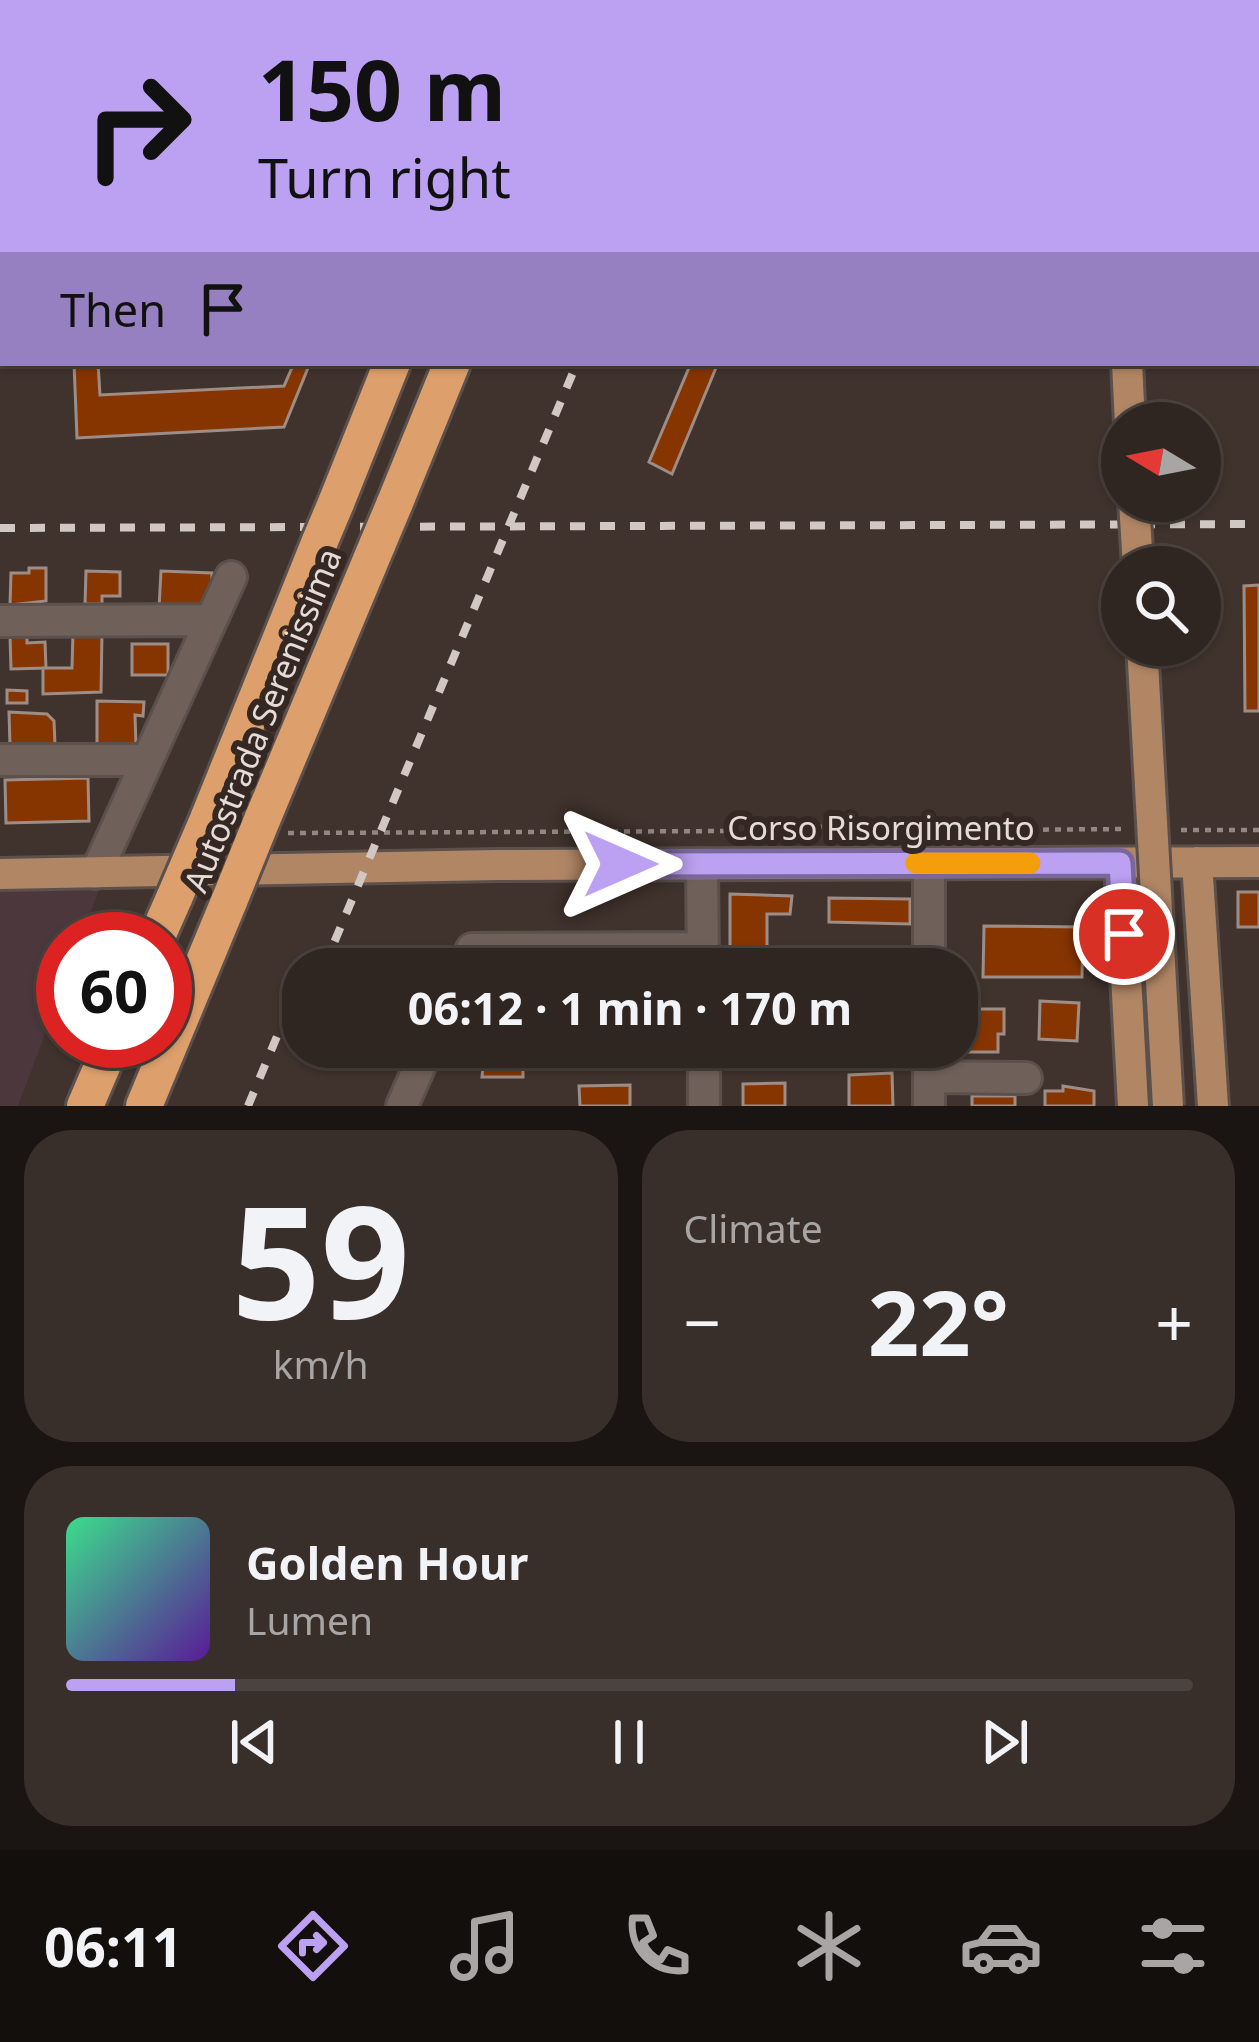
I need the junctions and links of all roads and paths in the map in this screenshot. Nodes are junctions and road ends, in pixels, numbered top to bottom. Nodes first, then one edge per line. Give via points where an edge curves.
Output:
1 (391, 366) edge
2 (451, 366) edge
3 (1127, 366) edge
4 (1129, 402) edge
5 (231, 577) dead end
6 (211, 620) junction
7 (0, 622) edge
8 (1143, 666) edge
9 (0, 760) edge
10 (147, 760) junction
11 (271, 827) junction
12 (1147, 829) dead end
13 (1168, 830) dead end
14 (1259, 830) edge
15 (1197, 862) junction
16 (1259, 862) edge
17 (929, 863) junction
18 (1120, 863) junction
19 (702, 864) junction
20 (96, 873) junction
21 (0, 874) edge
22 (168, 912) edge
23 (703, 948) edge
24 (929, 948) edge
25 (101, 1068) edge
26 (419, 1068) edge
27 (704, 1068) edge
28 (929, 1077) edge
29 (1026, 1078) dead end
30 (85, 1106) edge
31 (144, 1106) edge
32 (402, 1106) edge
33 (704, 1106) edge
34 (1133, 1106) edge
35 (1168, 1106) edge
36 (1213, 1106) edge

1 - 22 highway, Autostrada Serenissima, bridge
2 - 11 highway, Autostrada Serenissima, bridge
3 - 4 main road
5 - 6 street
6 - 7 street
6 - 10 street
8 - 35 main road, bridge
9 - 10 street
10 - 20 street
11 - 12 path, Corso Risorgimento via 754,831 922,821 999,830
11 - 31 highway, Autostrada Serenissima, bridge via 230,899
13 - 14 path
15 - 16 main road, Corso Risorgimento
15 - 18 main road, Corso Risorgimento
15 - 36 main road
17 - 18 main road, Corso Risorgimento
17 - 19 main road, Corso Risorgimento
17 - 24 street
18 - 34 main road
19 - 20 main road, Corso Risorgimento
19 - 23 street
20 - 21 main road, Corso Risorgimento
25 - 30 highway
26 - 32 street
27 - 33 street
28 - 29 street

